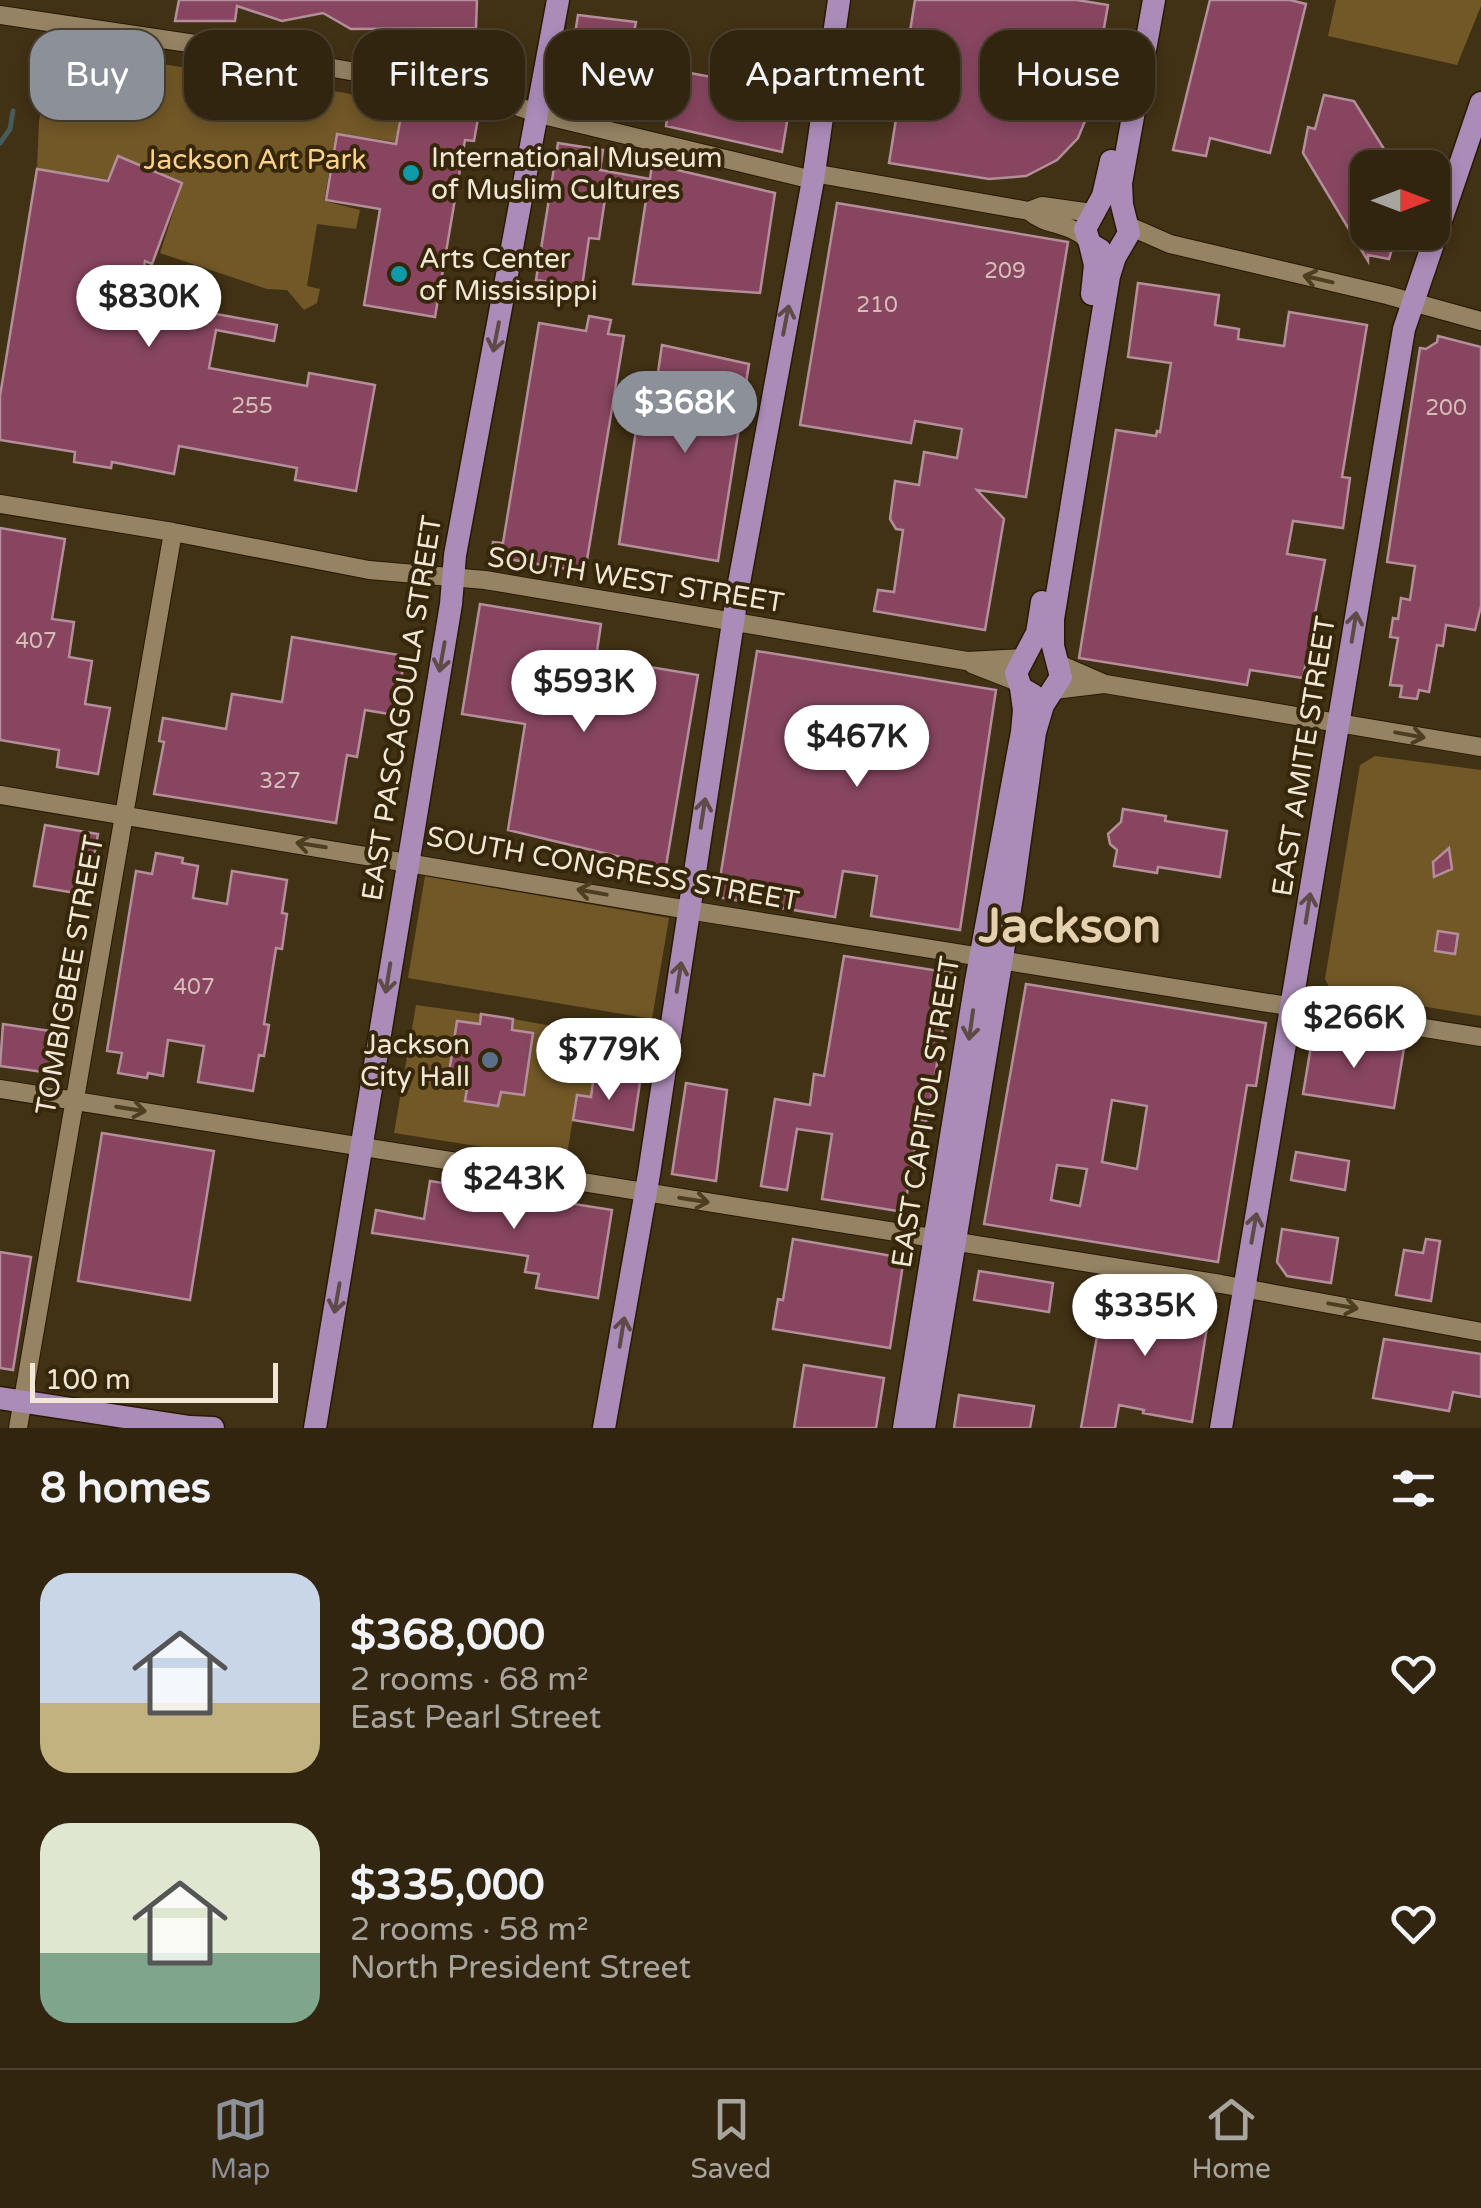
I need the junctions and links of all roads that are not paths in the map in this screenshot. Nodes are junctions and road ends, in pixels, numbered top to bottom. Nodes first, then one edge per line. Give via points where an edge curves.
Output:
1 (558, 0) edge
2 (840, 0) edge
3 (1138, 0) edge
4 (1154, 0) edge
5 (0, 15) edge
6 (353, 72) edge
7 (1481, 103) edge
8 (525, 109) edge
9 (539, 114) junction
10 (1474, 137) edge
11 (813, 177) junction
12 (1028, 210) junction
13 (1094, 212) junction
14 (1126, 230) junction
15 (1088, 242) junction
16 (1413, 302) junction
17 (1481, 321) edge
18 (0, 504) edge
19 (173, 532) junction
20 (453, 578) junction
21 (733, 623) junction
22 (1024, 656) junction
23 (1058, 661) junction
24 (967, 662) junction
25 (1105, 684) junction
26 (1019, 685) junction
27 (1052, 692) junction
28 (1338, 723) junction
29 (1481, 747) edge
30 (0, 795) edge
31 (125, 814) junction
32 (407, 861) junction
33 (688, 910) junction
34 (991, 957) junction
35 (1292, 1005) junction
36 (1481, 1037) edge
37 (0, 1089) edge
38 (76, 1100) junction
39 (361, 1147) junction
40 (646, 1192) junction
41 (945, 1241) junction
42 (1244, 1288) junction
43 (1481, 1332) edge
44 (11, 1400) edge
45 (18, 1428) edge
46 (214, 1428) edge
47 (315, 1428) edge
48 (604, 1428) edge
49 (904, 1428) edge
50 (924, 1428) edge
51 (1221, 1428) edge

1 - 9 main road, EAST PASCAGOULA STREET
2 - 11 main road
3 - 13 main road via 1108,178
4 - 14 main road via 1121,183
5 - 6 street
7 - 10 main road, EAST AMITE STREET
8 - 9 street
9 - 11 street
9 -> 20 main road, EAST PASCAGOULA STREET
10 - 16 main road, EAST AMITE STREET
11 - 12 street
21 -> 11 main road
12 - 13 street
12 - 15 street via 1071,227
13 - 14 main road via 1111,207
13 - 15 main road via 1086,222
14 - 15 main road via 1103,252
16 -> 14 street
14 - 23 main road via 1109,276 1054,615
15 - 22 main road via 1094,284 1038,628
16 - 17 street
28 -> 16 main road, EAST AMITE STREET
18 - 19 street, SOUTH WEST STREET
19 - 20 street, SOUTH WEST STREET via 369,570
19 - 31 street, TOMBIGBEE STREET
20 - 21 street, SOUTH WEST STREET
20 -> 32 main road, EAST PASCAGOULA STREET
21 - 24 street, SOUTH WEST STREET
33 -> 21 main road
22 - 23 main road via 1042,651
22 - 24 street, SOUTH WEST STREET
22 - 26 main road
23 - 25 street
23 - 27 main road via 1061,677
24 - 26 street, SOUTH WEST STREET
25 - 27 street
25 - 28 street
26 - 27 main road via 1034,696
26 - 34 main road, EAST CAPITOL STREET via 1024,719
27 - 34 main road, EAST CAPITOL STREET via 1035,732
28 -> 29 street
35 -> 28 main road, EAST AMITE STREET
30 - 31 street, SOUTH CONGRESS STREET
32 -> 31 street, SOUTH CONGRESS STREET
31 - 38 street, TOMBIGBEE STREET
33 -> 32 street, SOUTH CONGRESS STREET
32 -> 39 main road, EAST PASCAGOULA STREET
33 - 34 street, SOUTH CONGRESS STREET
40 -> 33 main road
34 - 35 street, SOUTH CONGRESS STREET
34 - 41 main road, EAST CAPITOL STREET
35 - 36 street, SOUTH CONGRESS STREET
42 -> 35 main road, EAST AMITE STREET
37 - 38 street
38 -> 39 street
38 - 44 street, TOMBIGBEE STREET
39 - 40 street
39 -> 47 main road, EAST PASCAGOULA STREET
40 -> 41 street
48 -> 40 main road
41 - 42 street
41 - 49 main road, EAST CAPITOL STREET
41 - 50 main road, EAST CAPITOL STREET
42 -> 43 street
42 - 51 main road, EAST AMITE STREET
44 - 45 street, TOMBIGBEE STREET
44 - 46 main road

